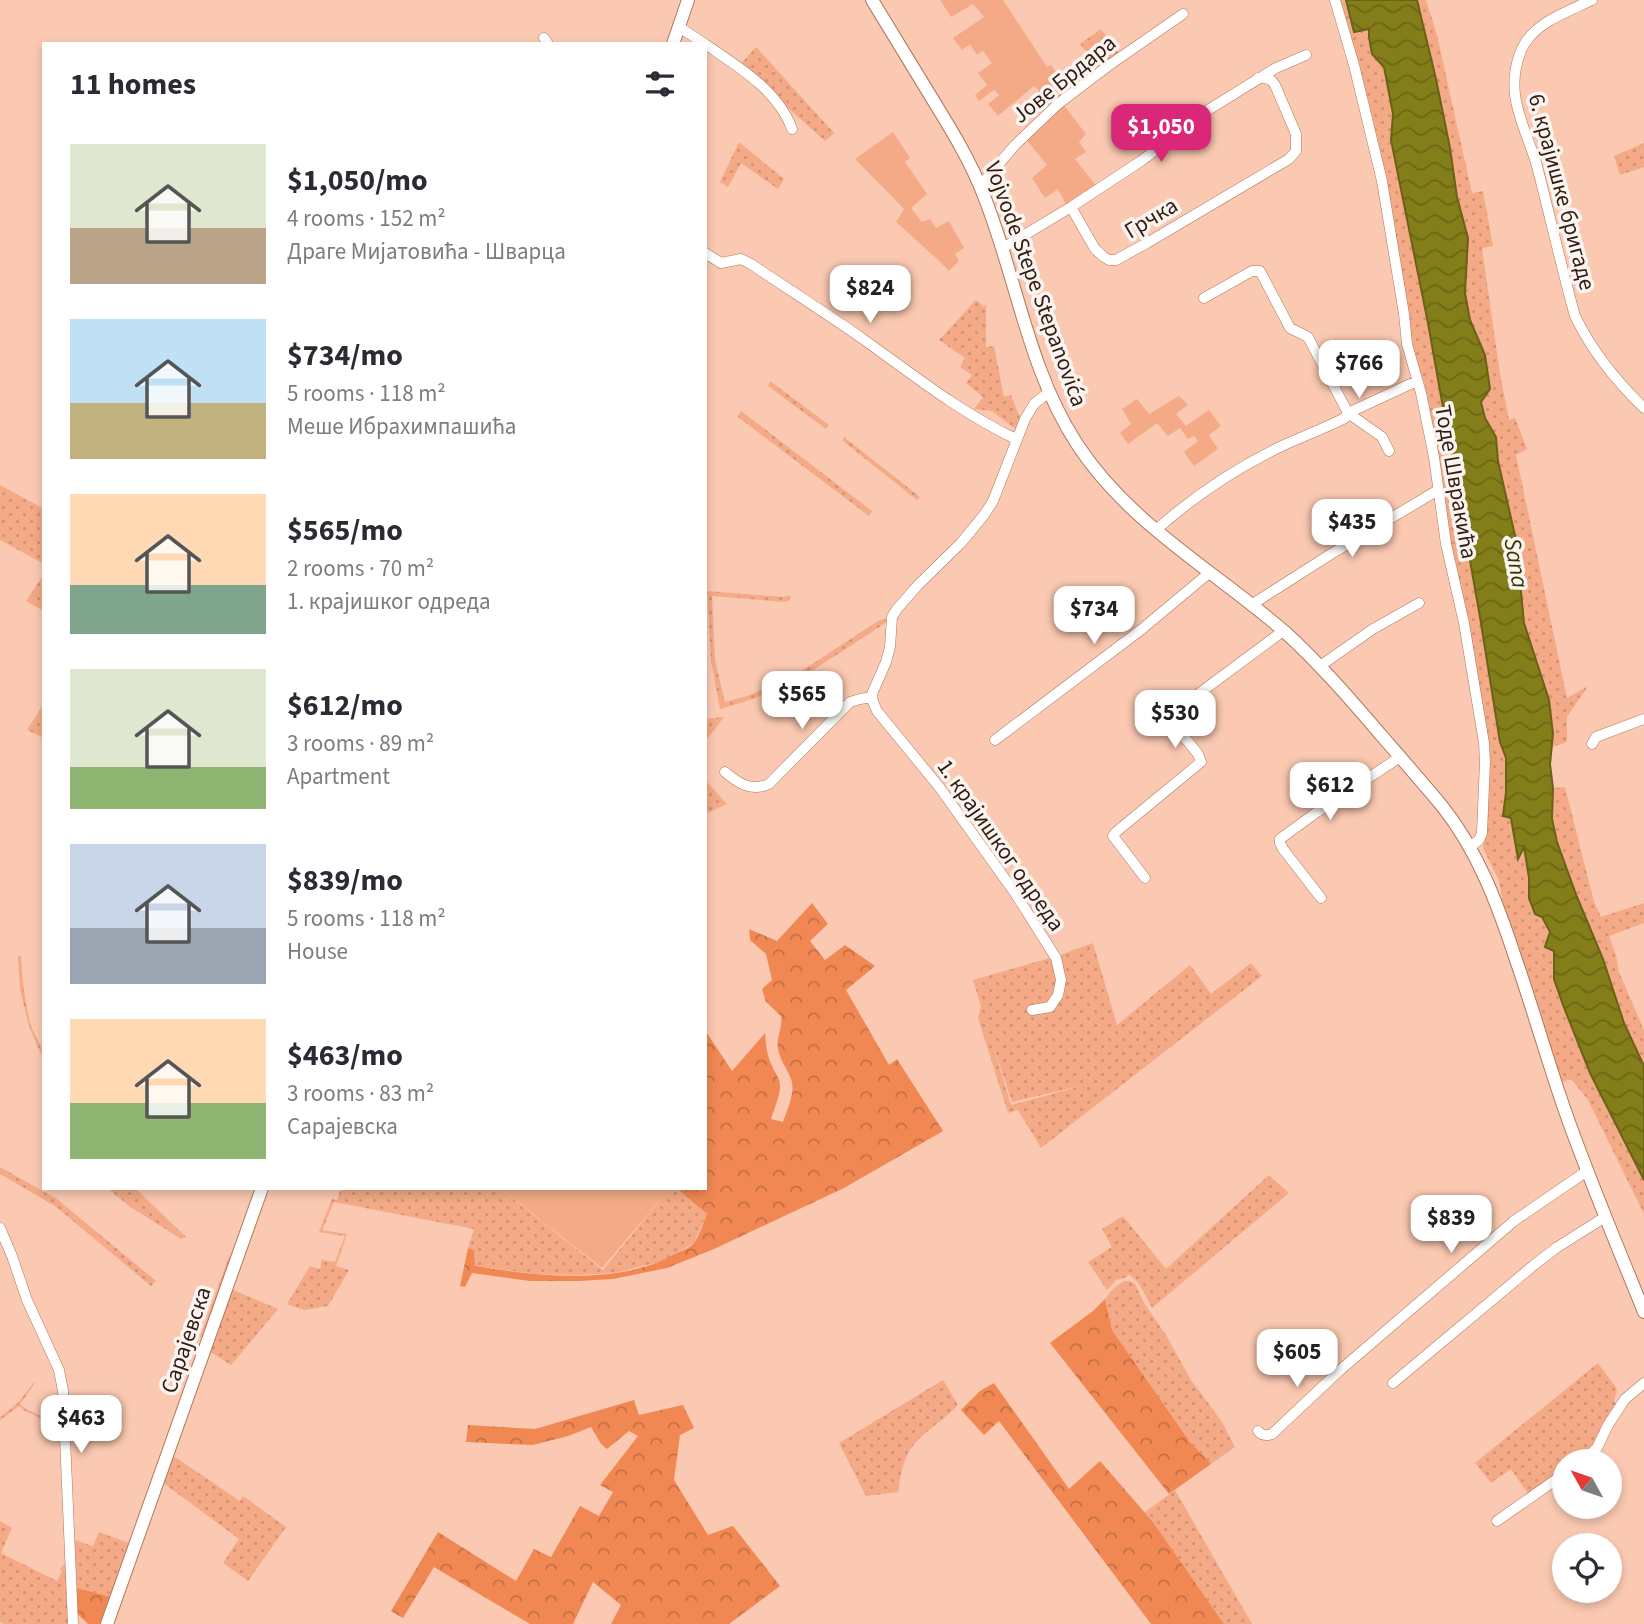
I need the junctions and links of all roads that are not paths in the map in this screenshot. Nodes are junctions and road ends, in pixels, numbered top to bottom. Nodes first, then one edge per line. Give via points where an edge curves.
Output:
1 (688, 0) edge
2 (872, 0) edge
3 (1335, 0) edge
4 (1592, 0) edge
5 (1183, 14) dead end
6 (679, 27) junction
7 (674, 42) edge
8 (702, 42) edge
9 (707, 45) edge
10 (1306, 55) dead end
11 (1258, 78) junction
12 (792, 129) dead end
13 (980, 186) junction
14 (1071, 207) junction
15 (1003, 248) junction
16 (707, 254) edge
17 (1204, 298) dead end
18 (1418, 382) junction
19 (1049, 392) junction
20 (1644, 408) edge
21 (1348, 414) junction
22 (1016, 439) junction
23 (1389, 450) dead end
24 (1438, 489) junction
25 (1156, 530) junction
26 (1209, 573) junction
27 (1419, 603) dead end
28 (1251, 604) junction
29 (1283, 631) junction
30 (1320, 666) junction
31 (872, 697) junction
32 (1644, 719) edge
33 (995, 740) dead end
34 (1592, 744) dead end
35 (1400, 757) junction
36 (725, 772) dead end
37 (1470, 846) junction
38 (1145, 878) dead end
39 (1321, 898) dead end
40 (1032, 1010) dead end
41 (1587, 1171) junction
42 (261, 1190) edge
43 (1605, 1217) junction
44 (0, 1228) edge
45 (1644, 1312) edge
46 (1393, 1383) dead end
47 (1644, 1383) edge
48 (1258, 1431) dead end
49 (1596, 1449) edge
50 (1552, 1482) edge
51 (1497, 1521) dead end
52 (73, 1624) edge
53 (107, 1624) edge

1 - 6 main road
2 - 13 main road, Vojvode Stepe Stepanovića
3 - 18 street, Тоде Швракића via 1382,181 1407,344
4 - 20 street, 6. крајишке бригаде via 1548,23 1525,43 1517,62 1515,95 1575,316 1605,366
5 - 13 street, Јове Брдара via 1058,104
6 - 7 main road
6 - 8 street
9 - 12 street via 756,81 783,108
10 - 11 street
11 - 14 street
11 - 14 street, Грчка via 1275,85 1292,124 1297,143 1289,159 1116,260 1095,249
13 - 15 main road, Vojvode Stepe Stepanovića
14 - 15 street
15 - 19 main road, Vojvode Stepe Stepanovića
16 - 22 street via 721,263 741,259 751,264 944,396
17 - 21 street via 1259,271 1290,328 1308,337
18 - 21 street
18 - 24 street, Тоде Швракића
19 - 22 street via 1034,404
19 - 25 main road, Vojvode Stepe Stepanovića via 1088,460
21 - 23 street via 1382,437
21 - 25 street via 1250,463
22 - 31 street via 984,515 892,617 890,647
24 - 28 street
24 - 37 street, Тоде Швракића via 1485,753 1482,833
25 - 26 main road, Vojvode Stepe Stepanovića
26 - 28 main road, Vojvode Stepe Stepanovića
26 - 33 street
27 - 30 street
28 - 29 main road, Vojvode Stepe Stepanovića
29 - 30 main road, Vojvode Stepe Stepanovića
29 - 38 street via 1176,716 1177,728 1201,762 1113,836
30 - 35 main road, Vojvode Stepe Stepanovića
31 - 36 street via 850,702 769,784 746,787
31 - 40 street, 1. крајишког одреда via 877,711 940,788 1056,958 1061,980 1058,996 1050,1007
32 - 34 street via 1600,735
35 - 37 main road, Vojvode Stepe Stepanovića
35 - 39 street via 1280,839
37 - 41 main road, Vojvode Stepe Stepanovića via 1510,941
41 - 43 main road, Vojvode Stepe Stepanovića
41 - 48 street via 1514,1221 1272,1433 1267,1436
42 - 53 main road, Сарајевска
43 - 45 main road, Vojvode Stepe Stepanovića
43 - 46 street via 1534,1265
44 - 52 street via 59,1370 63,1391
47 - 49 street via 1626,1399
50 - 51 street

